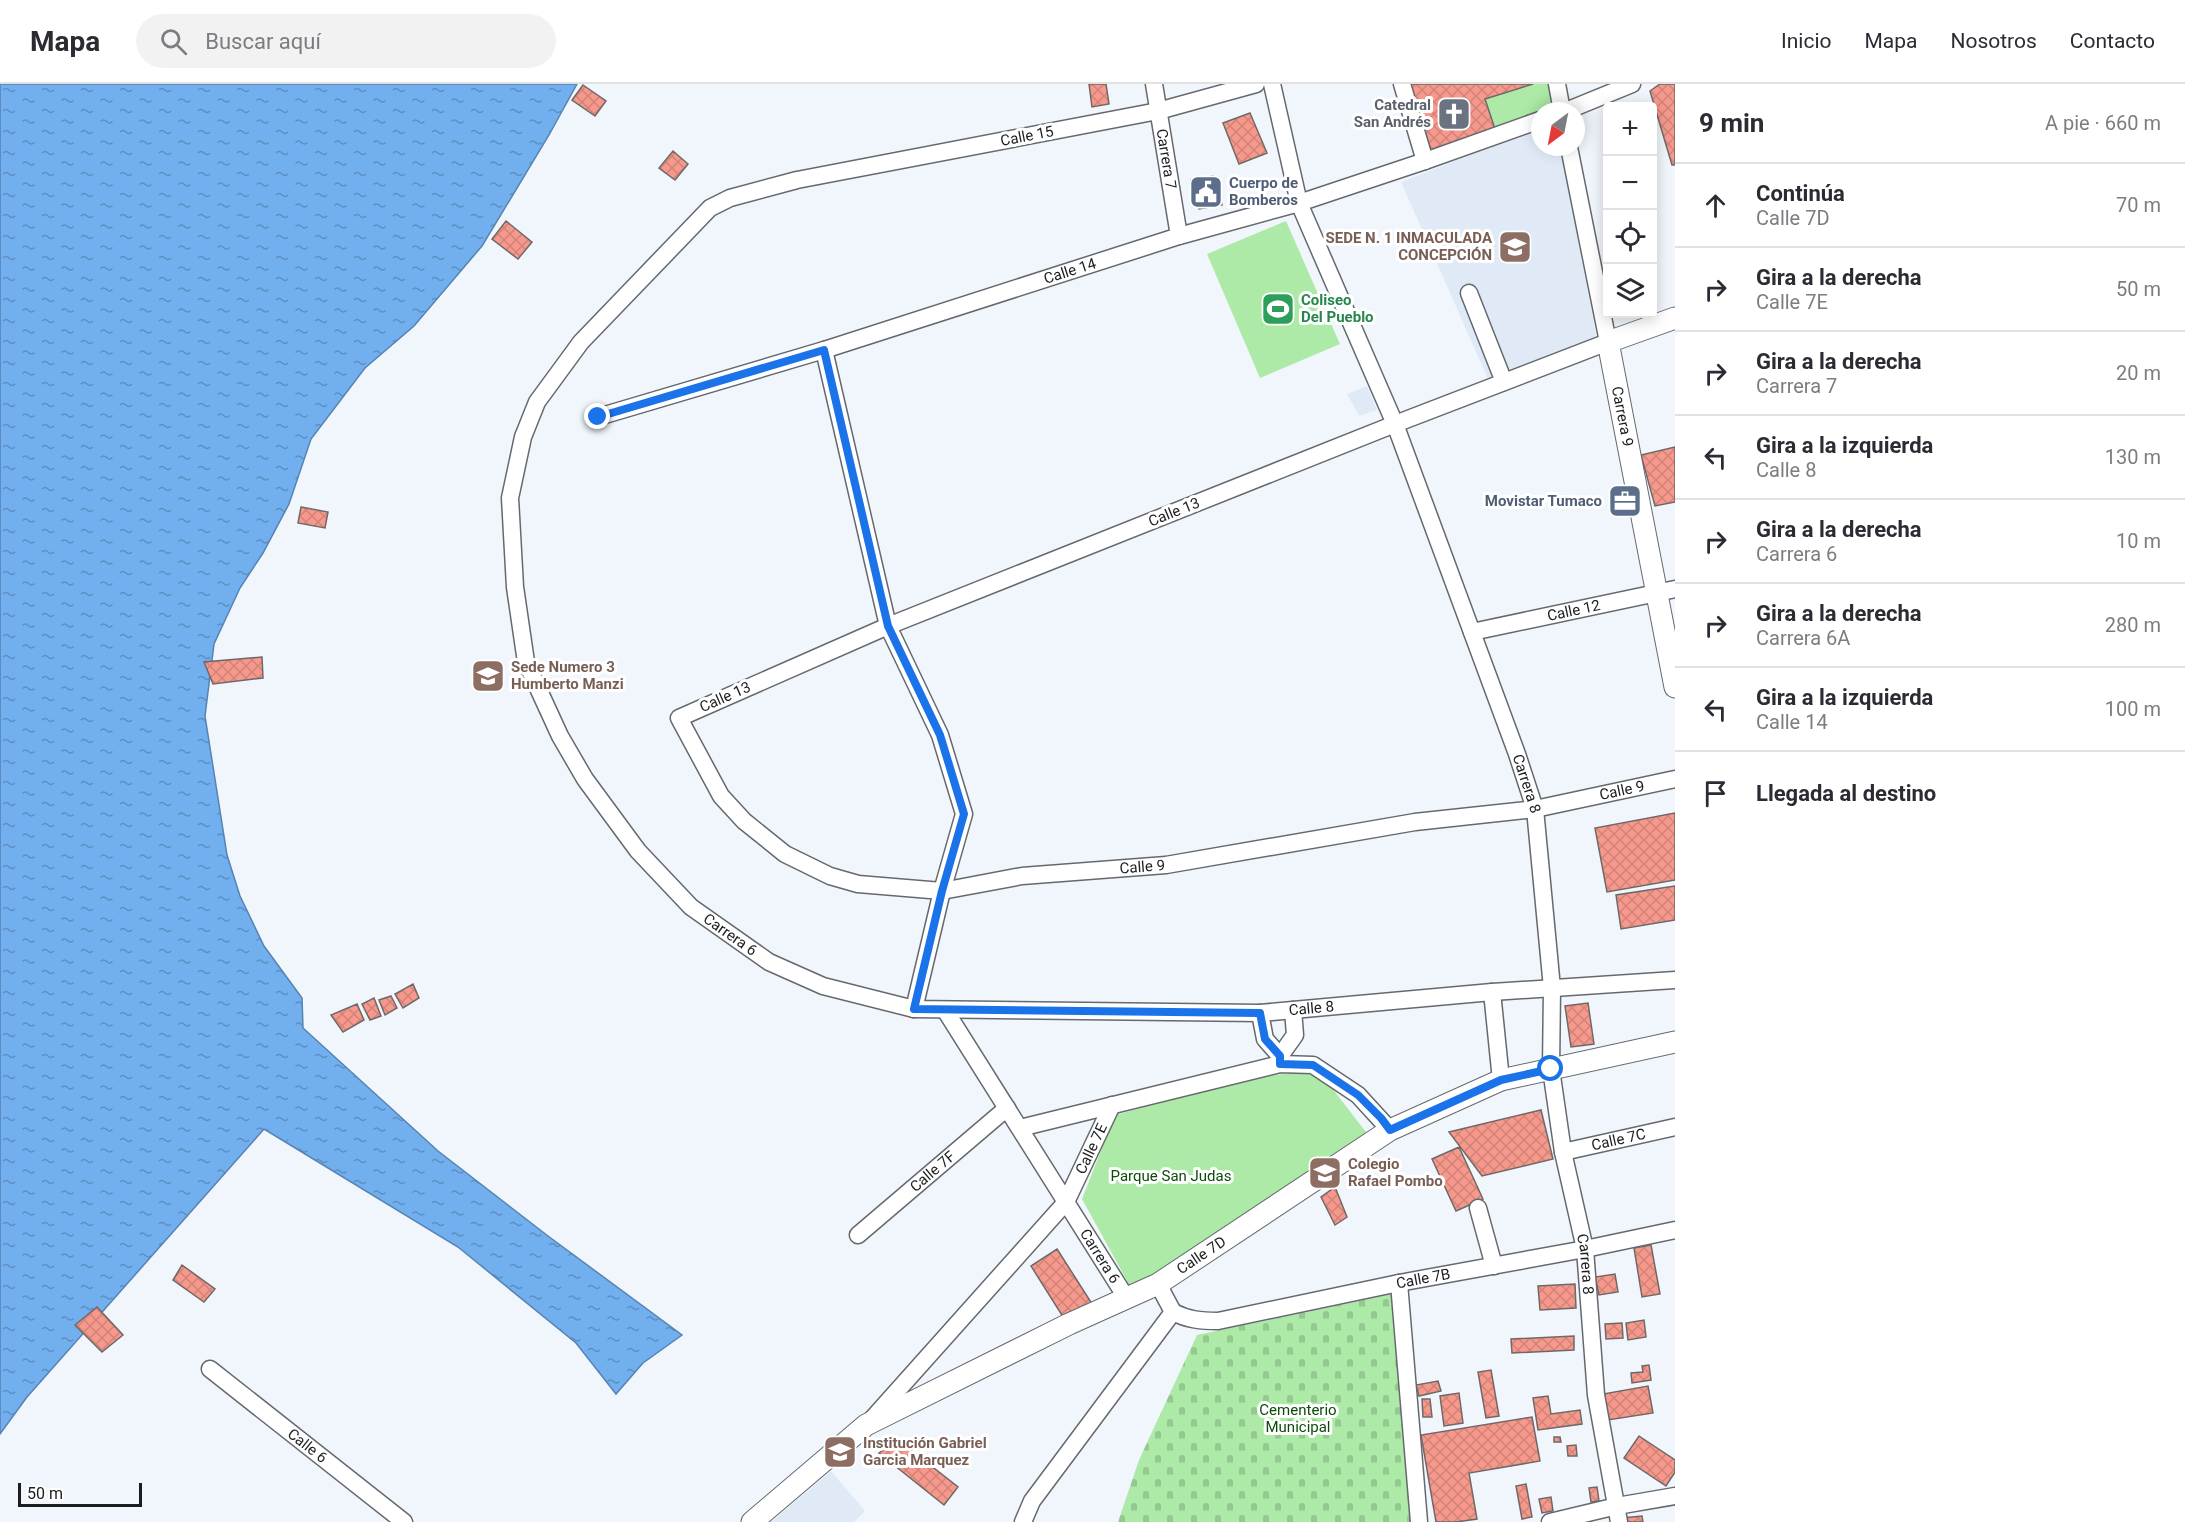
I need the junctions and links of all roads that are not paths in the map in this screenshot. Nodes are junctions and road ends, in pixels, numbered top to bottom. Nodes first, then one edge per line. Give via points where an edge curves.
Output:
1 (1154, 84) edge
2 (1256, 84) edge
3 (1272, 84) edge
4 (1402, 84) edge
5 (1557, 84) edge
6 (1632, 84) edge
7 (1562, 102) edge
8 (1585, 103) edge
9 (1158, 111) junction
10 (1531, 123) edge
11 (1571, 156) edge
12 (1425, 161) junction
13 (1299, 203) junction
14 (1179, 236) junction
15 (1469, 292) dead end
16 (1675, 318) edge
17 (1608, 342) junction
18 (824, 350) junction
19 (1504, 382) junction
20 (598, 417) dead end
21 (1395, 424) junction
22 (523, 437) joint
23 (1666, 591) edge
24 (888, 626) junction
25 (1472, 632) junction
26 (1675, 687) edge
27 (679, 718) joint
28 (1675, 779) edge
29 (1535, 809) junction
30 (942, 891) junction
31 (1675, 980) edge
32 (1551, 988) junction
33 (1492, 992) junction
34 (914, 1009) junction
35 (945, 1010) junction
36 (1293, 1010) junction
37 (1260, 1013) junction
38 (1675, 1042) edge
39 (1280, 1060) junction
40 (1551, 1069) junction
41 (1501, 1080) junction
42 (1112, 1105) junction
43 (1006, 1108) junction
44 (1675, 1126) edge
45 (1020, 1128) junction
46 (1390, 1130) junction
47 (1563, 1152) junction
48 (1066, 1202) junction
49 (1478, 1208) dead end
50 (1675, 1230) edge
51 (858, 1235) dead end
52 (1585, 1250) junction
53 (1494, 1266) junction
54 (1399, 1283) junction
55 (1158, 1284) junction
56 (1127, 1299) junction
57 (1173, 1312) junction
58 (210, 1369) dead end
59 (866, 1425) junction
60 (1675, 1496) edge
61 (1618, 1514) edge
62 (404, 1522) edge
63 (752, 1522) edge
64 (1023, 1522) edge
65 (1419, 1522) edge
66 (1550, 1522) edge

1 - 9 street, Carrera 7
2 - 9 street, Calle 15
3 - 13 street, Carrera 8
4 - 12 street
5 - 7 street
6 - 8 street
9 - 14 street, Carrera 7
9 - 22 street, Calle 15 via 797,180 730,198 710,208 581,342 537,402
10 - 12 street, Calle 14
11 - 17 street, Carrera 9
12 - 13 street, Calle 14
13 - 14 street, Calle 14
13 - 21 street, Carrera 8
14 - 18 street, Calle 14
15 - 19 street
16 - 17 main road, Calle 13
17 - 19 street, Calle 13
17 - 23 main road, Carrera 9
18 - 20 street, Calle 14
18 - 24 street
19 - 21 street, Calle 13
21 - 24 street, Calle 13
21 - 25 street, Carrera 8
22 - 34 street, Carrera 6 via 510,498 515,587 526,662 585,779 667,883 691,907 757,955 823,986
23 - 25 street, Calle 12
23 - 26 main road, Carrera 9
24 - 27 street, Calle 13
24 - 30 street via 940,735 964,814
25 - 29 street, Carrera 8
27 - 30 street, Calle 9 via 721,796 744,821 785,854 830,876 858,884
28 - 29 street, Calle 9
29 - 30 street, Calle 9 via 1415,822 1166,865 1022,876
29 - 32 street, Carrera 8
30 - 34 street
31 - 32 street, Calle 8
32 - 33 street, Calle 8
32 - 40 street, Carrera 8
33 - 36 street, Calle 8
33 - 41 street
34 - 35 street, Carrera 6
35 - 37 street, Calle 8
35 - 43 street, Carrera 6
36 - 37 street, Calle 8
36 - 39 street via 1295,1035
37 - 39 street via 1265,1039
38 - 40 main road, Calle 7D
39 - 42 street
39 - 46 street via 1313,1065 1358,1095
40 - 41 main road, Calle 7D
40 - 47 street, Carrera 8
41 - 46 main road, Calle 7D
42 - 45 street
42 - 48 street, Calle 7E
43 - 45 street, Carrera 6
43 - 51 street, Calle 7F
44 - 47 street, Calle 7C
45 - 48 street, Carrera 6
46 - 55 main road, Calle 7D
47 - 52 street, Carrera 8
48 - 56 street, Carrera 6
48 - 59 street, Calle 7E
49 - 53 street
50 - 52 street, Calle 7B
52 - 53 street, Calle 7B
52 - 61 street, Carrera 8 via 1596,1395
53 - 54 street, Calle 7B
54 - 57 street, Calle 7B via 1218,1321 1199,1321
54 - 65 street
55 - 56 main road, Calle 7D
55 - 57 street
56 - 59 main road, Calle 7D
57 - 64 street via 1032,1501
58 - 62 street, Calle 6
59 - 63 main road, Calle 7D
60 - 61 street
61 - 66 street

